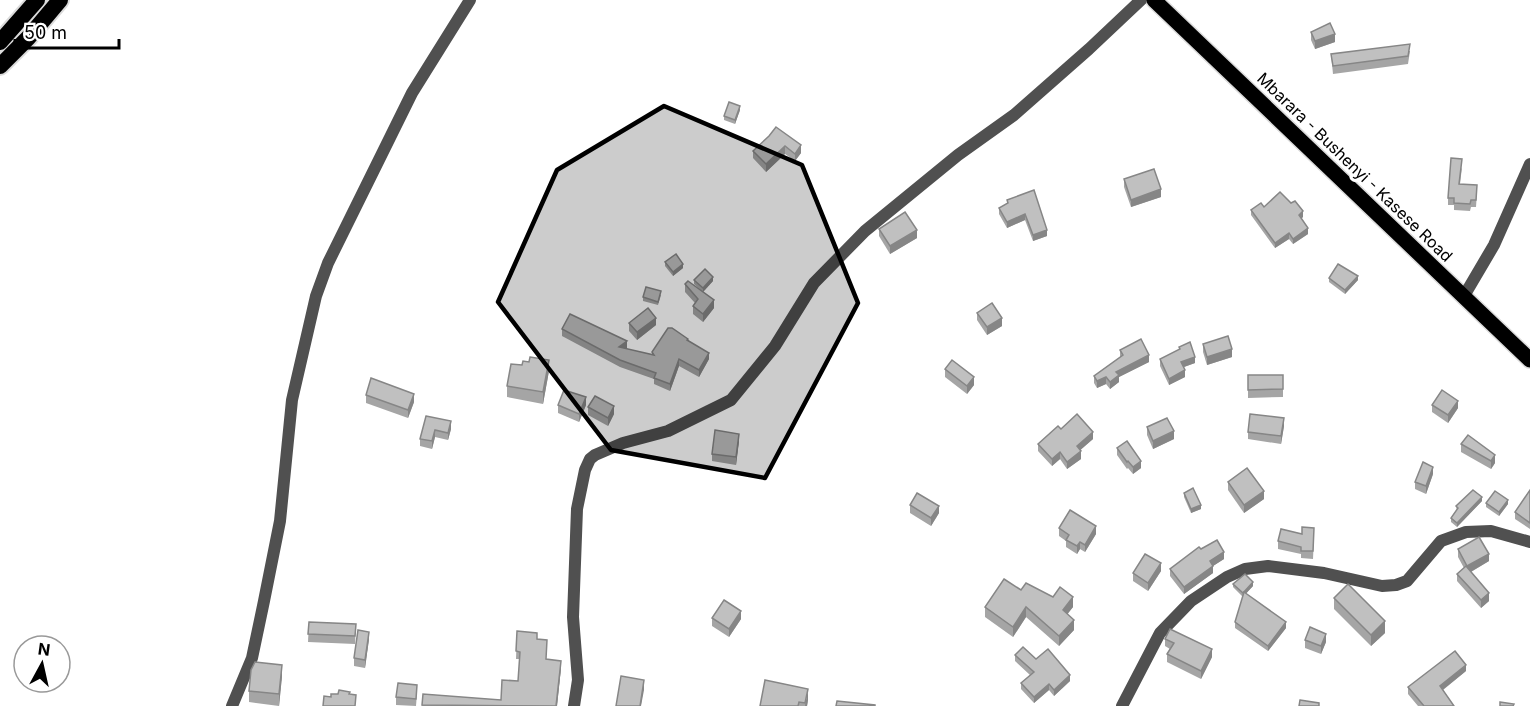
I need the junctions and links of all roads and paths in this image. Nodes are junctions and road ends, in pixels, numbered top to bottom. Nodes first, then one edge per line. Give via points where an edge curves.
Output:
1 (37, 0) edge
2 (60, 0) edge
3 (470, 0) edge
4 (1141, 0) edge
5 (1154, 0) edge
6 (0, 42) edge
7 (0, 66) edge
8 (1530, 164) edge
9 (1464, 296) junction
10 (1530, 360) edge
11 (1530, 542) edge
12 (232, 706) edge
13 (574, 706) edge
14 (1122, 706) edge

1 - 6 highway
2 - 7 highway
3 - 12 street via 412,93 328,263 316,297 292,400 280,521 266,590 252,658
4 - 13 street via 1014,115 958,155 866,231 814,283 775,346 731,400 668,431 623,442 590,459 577,509 573,617 578,680
5 - 9 main road, Mbarara - Bushenyi - Kasese Road
8 - 9 street via 1494,245
9 - 10 main road, Mbarara - Bushenyi - Kasese Road
11 - 14 street via 1491,531 1466,532 1441,541 1407,581 1396,585 1382,586 1268,566 1245,569 1191,601 1160,633

